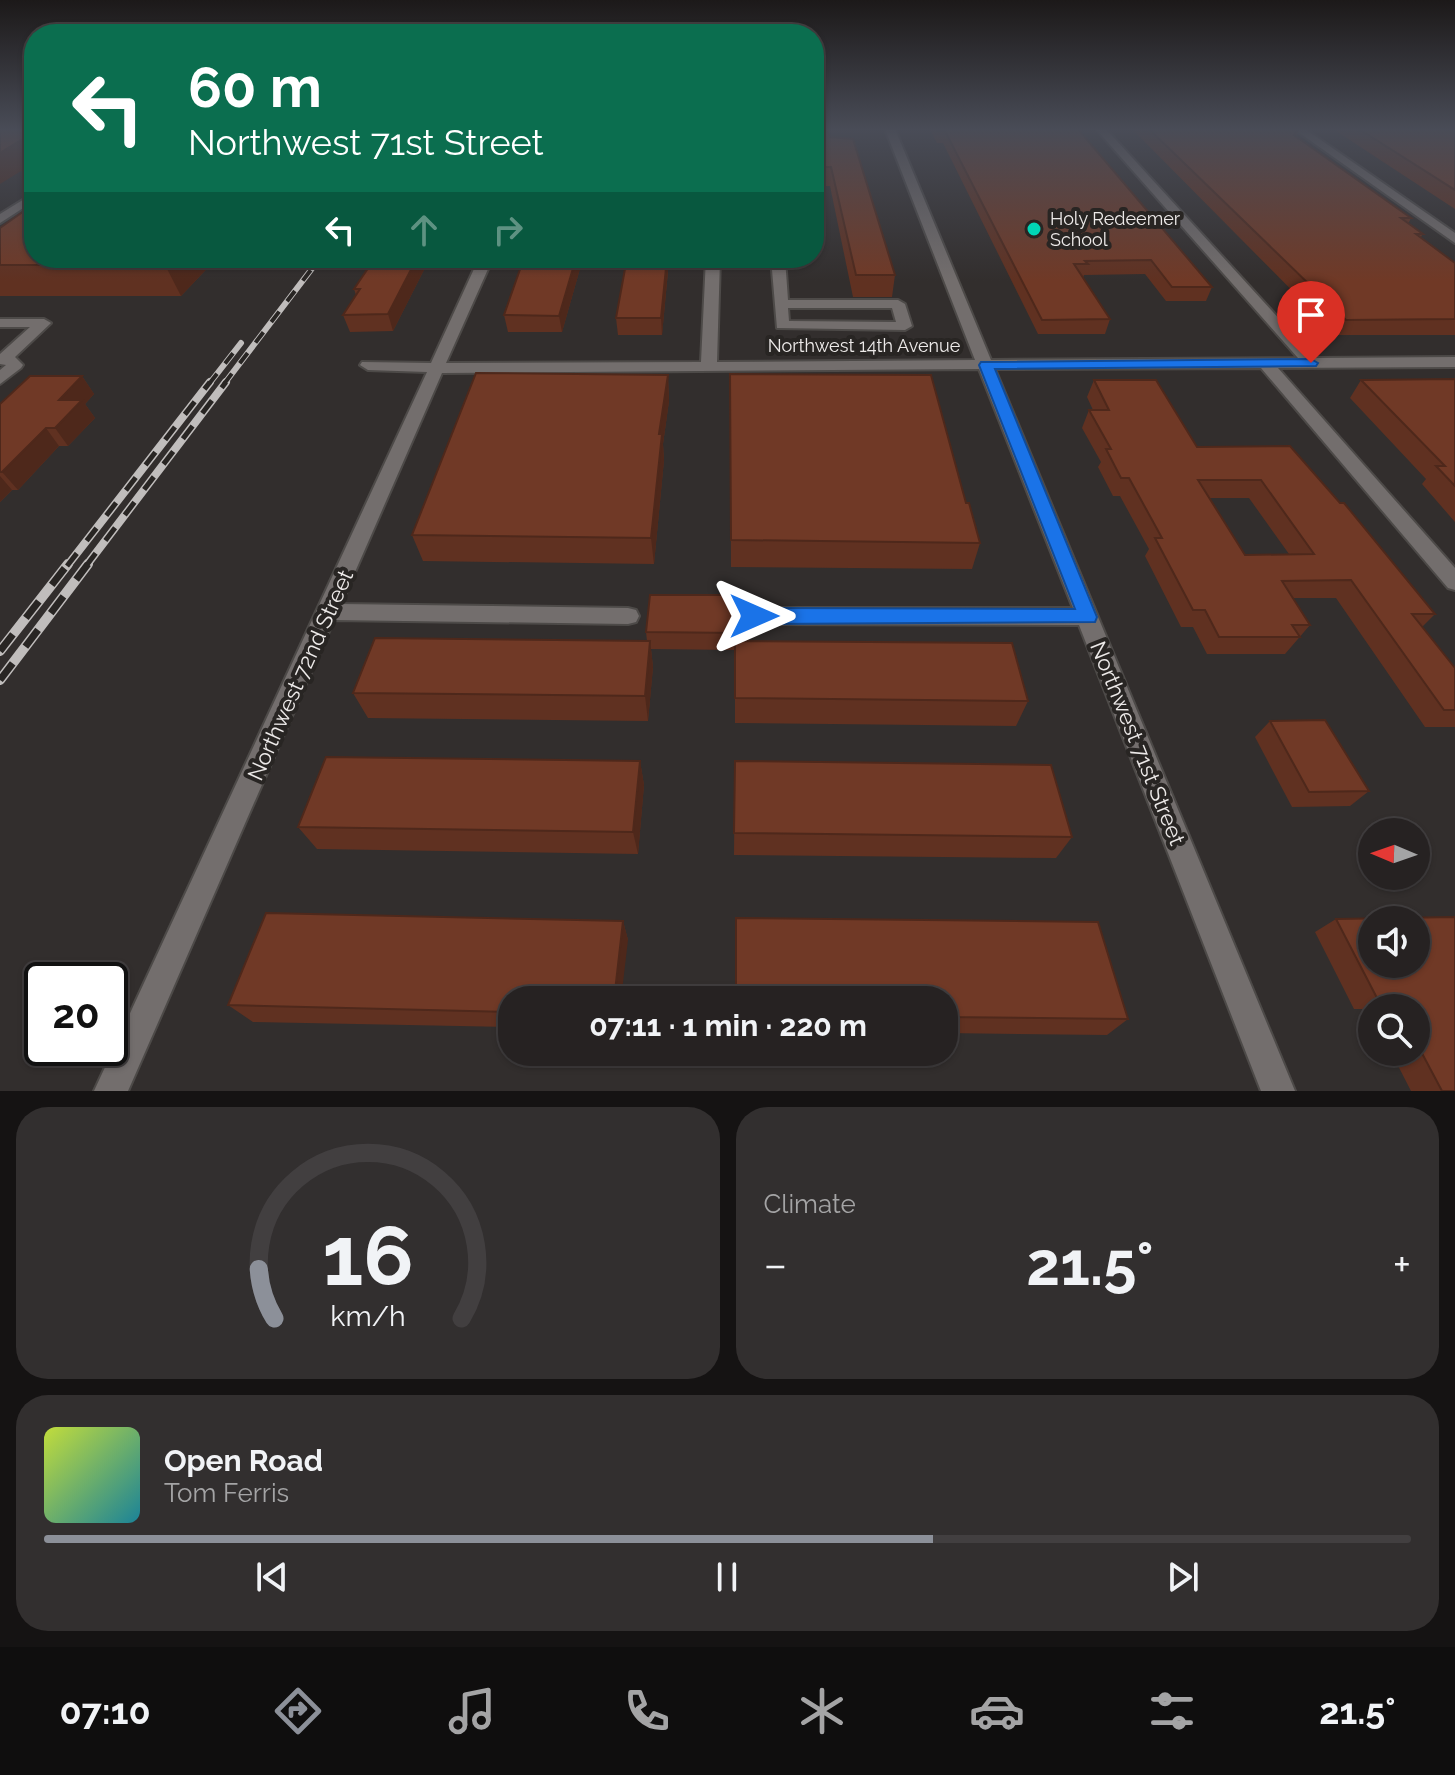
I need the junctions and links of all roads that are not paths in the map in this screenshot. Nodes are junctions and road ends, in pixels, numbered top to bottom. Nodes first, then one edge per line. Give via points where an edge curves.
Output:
1 (911, 180) edge
2 (1147, 180) edge
3 (1371, 180) edge
4 (24, 203) edge
5 (0, 219) edge
6 (1455, 239) edge
7 (482, 268) edge
8 (713, 268) edge
9 (779, 268) edge
10 (781, 304) junction
11 (0, 323) edge
12 (6, 362) edge
13 (1455, 362) edge
14 (1265, 363) junction
15 (1311, 363) junction
16 (368, 365) dead end
17 (986, 365) junction
18 (709, 367) junction
19 (439, 368) junction
20 (0, 379) edge
21 (1455, 582) edge
22 (328, 612) junction
23 (628, 616) dead end
24 (754, 616) dead end
25 (1088, 617) junction
26 (111, 1091) edge
27 (1278, 1091) edge

1 - 17 street, Northwest 71st Street
2 - 15 street
3 - 6 street
4 - 5 street
7 - 19 street, Northwest 72nd Street
8 - 18 street
9 - 10 street
10 - 10 street via 782,325 905,326 898,304
11 - 12 street via 44,323
12 - 20 street
13 - 15 street, Northwest 14th Avenue
14 - 15 street, Northwest 14th Avenue
14 - 17 street, Northwest 14th Avenue
14 - 21 street
16 - 19 street, Northwest 14th Avenue
17 - 18 street, Northwest 14th Avenue
17 - 25 street, Northwest 71st Street
18 - 19 street, Northwest 14th Avenue
19 - 22 street, Northwest 72nd Street
22 - 23 street
22 - 26 street, Northwest 72nd Street
24 - 25 street
25 - 27 street, Northwest 71st Street

